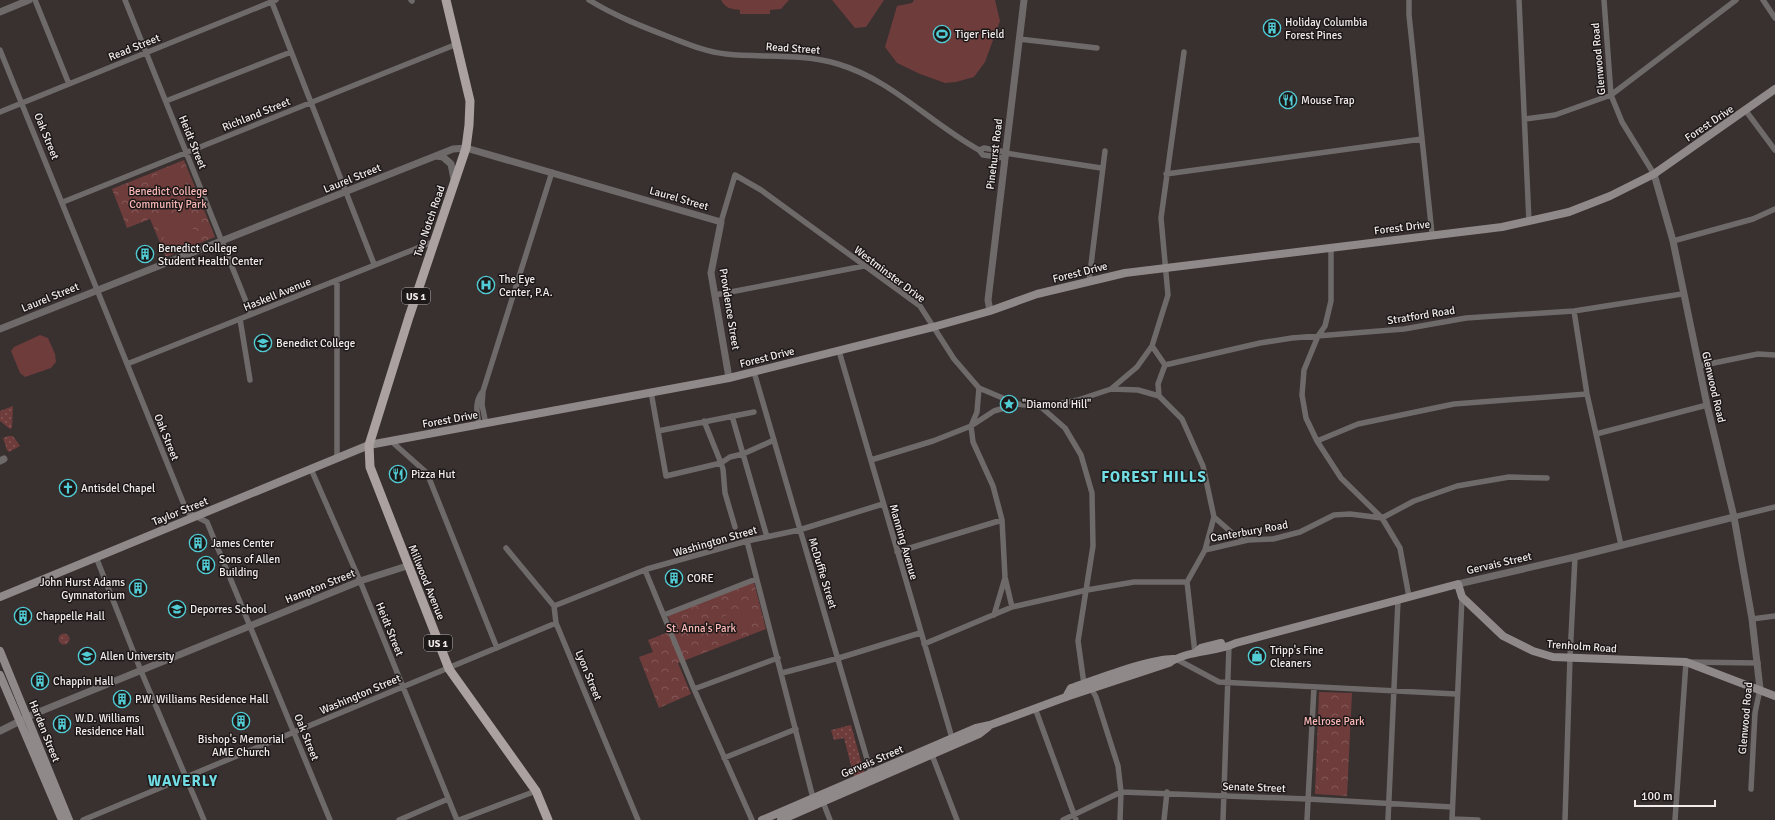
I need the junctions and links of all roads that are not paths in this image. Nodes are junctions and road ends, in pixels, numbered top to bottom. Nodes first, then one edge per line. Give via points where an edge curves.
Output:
1 (29, 0) edge
2 (34, 0) edge
3 (125, 0) edge
4 (446, 0) edge
5 (589, 0) edge
6 (1024, 0) edge
7 (1409, 0) edge
8 (1519, 0) edge
9 (1604, 0) edge
10 (1736, 0) edge
11 (1762, 0) edge
12 (273, 1) edge
13 (0, 12) edge
14 (1775, 18) edge
15 (1019, 39) junction
16 (457, 44) junction
17 (1097, 48) dead end
18 (0, 50) edge
19 (291, 52) junction
20 (1184, 52) dead end
21 (146, 53) junction
22 (69, 84) junction
23 (1775, 89) edge
24 (1611, 95) junction
25 (166, 101) junction
26 (22, 103) junction
27 (311, 103) junction
28 (1746, 111) junction
29 (0, 112) edge
30 (1525, 119) junction
31 (1422, 139) junction
32 (466, 148) junction
33 (1775, 150) edge
34 (1105, 151) dead end
35 (187, 152) junction
36 (1005, 154) junction
37 (436, 156) junction
38 (1102, 168) junction
39 (552, 172) junction
40 (1166, 174) junction
41 (1654, 174) junction
42 (735, 175) joint
43 (453, 185) junction
44 (345, 192) junction
45 (63, 202) junction
46 (1775, 209) edge
47 (721, 222) junction
48 (1529, 222) junction
49 (1432, 234) junction
50 (434, 241) junction
51 (1673, 241) junction
52 (222, 242) junction
53 (1331, 247) junction
54 (374, 264) junction
55 (864, 266) junction
56 (1164, 267) junction
57 (1089, 280) junction
58 (337, 281) junction
59 (96, 290) junction
60 (1682, 294) junction
61 (715, 295) junction
62 (990, 311) junction
63 (1574, 311) junction
64 (251, 314) junction
65 (240, 319) junction
66 (933, 327) junction
67 (0, 329) edge
68 (1318, 336) junction
69 (1152, 346) junction
70 (839, 351) junction
71 (1775, 355) edge
72 (127, 364) junction
73 (1165, 365) junction
74 (1698, 366) junction
75 (754, 372) junction
76 (729, 378) junction
77 (250, 380) dead end
78 (979, 388) junction
79 (1111, 389) junction
80 (650, 392) junction
81 (1587, 394) junction
82 (1159, 396) junction
83 (1017, 404) junction
84 (1707, 404) junction
85 (1041, 407) junction
86 (754, 412) dead end
87 (732, 416) junction
88 (704, 421) junction
89 (483, 425) junction
90 (971, 426) junction
91 (658, 431) junction
92 (1596, 434) junction
93 (774, 440) junction
94 (391, 441) junction
95 (1317, 441) junction
96 (369, 445) junction
97 (743, 454) junction
98 (337, 458) junction
99 (871, 460) junction
100 (721, 463) junction
101 (312, 469) junction
102 (1547, 478) dead end
103 (883, 504) junction
104 (1775, 507) edge
105 (196, 516) junction
106 (1734, 516) junction
107 (1214, 517) junction
108 (1382, 518) junction
109 (1002, 520) junction
110 (735, 527) dead end
111 (799, 530) junction
112 (767, 537) junction
113 (1248, 540) junction
114 (747, 542) junction
115 (1621, 545) junction
116 (506, 548) dead end
117 (1205, 550) junction
118 (897, 552) junction
119 (96, 557) junction
120 (1575, 557) junction
121 (407, 566) junction
122 (645, 570) junction
123 (1005, 577) junction
124 (756, 579) junction
125 (360, 581) junction
126 (1187, 582) junction
127 (1458, 584) junction
128 (1087, 590) junction
129 (0, 596) edge
130 (1409, 597) junction
131 (1462, 597) junction
132 (1398, 600) junction
133 (554, 606) junction
134 (1012, 607) junction
135 (994, 614) junction
136 (664, 615) junction
137 (1775, 616) edge
138 (1752, 619) junction
139 (556, 624) junction
140 (250, 627) junction
141 (920, 633) junction
142 (924, 644) junction
143 (1229, 646) junction
144 (497, 648) junction
145 (0, 651) edge
146 (1195, 653) junction
147 (1570, 657) junction
148 (778, 658) junction
149 (839, 658) junction
150 (1176, 659) junction
151 (1686, 662) junction
152 (1758, 663) junction
153 (449, 669) junction
154 (141, 671) junction
155 (782, 673) junction
156 (0, 675) edge
157 (1229, 682) junction
158 (1088, 686) junction
159 (1314, 686) junction
160 (403, 687) junction
161 (694, 689) junction
162 (1760, 689) junction
163 (1394, 690) junction
164 (1456, 694) junction
165 (1775, 696) edge
166 (1035, 708) junction
167 (28, 717) junction
168 (20, 722) junction
169 (990, 725) junction
170 (796, 729) junction
171 (0, 731) edge
172 (295, 733) junction
173 (952, 738) junction
174 (932, 755) junction
175 (724, 758) junction
176 (186, 776) junction
177 (872, 777) junction
178 (1751, 789) dead end
179 (536, 791) junction
180 (1121, 792) junction
181 (1167, 792) junction
182 (1224, 796) junction
183 (813, 798) junction
184 (448, 799) junction
185 (1308, 799) junction
186 (823, 802) junction
187 (1389, 803) junction
188 (1452, 807) junction
189 (1075, 818) edge
190 (1452, 819) edge
191 (62, 820) edge
192 (69, 820) edge
193 (83, 820) edge
194 (204, 820) edge
195 (330, 820) edge
196 (399, 820) edge
197 (458, 820) edge
198 (548, 820) edge
199 (638, 820) edge
200 (752, 820) edge
201 (762, 820) edge
202 (781, 820) edge
203 (830, 820) edge
204 (957, 820) edge
205 (1062, 820) edge
206 (1120, 820) edge
207 (1164, 820) edge
208 (1223, 820) edge
209 (1307, 820) edge
210 (1388, 820) edge
211 (1478, 820) edge
212 (1565, 820) edge
213 (1675, 820) edge

1 - 13 street
2 - 22 street
3 - 21 street, Heidt Street
4 - 16 main road, Two Notch Road / US 1
5 - 36 street, Read Street via 624,19 712,52 798,56 854,69 893,91 983,154
6 - 15 street, Pinehurst Road
7 - 31 street
8 - 30 street
9 - 24 street, Glenwood Road
10 - 24 street
11 - 14 street
12 - 19 street
12 - 21 street, Read Street
15 - 17 street
15 - 36 street, Pinehurst Road
16 - 27 street, Richland Street
16 - 32 main road, Two Notch Road / US 1 via 470,101
18 - 26 street, Oak Street
19 - 25 street
19 - 27 street
20 - 40 street
21 - 22 street, Read Street
21 - 25 street, Heidt Street
22 - 26 street, Read Street
23 - 28 main road, Forest Drive
24 - 30 street via 1555,115
24 - 41 street, Glenwood Road via 1622,122
25 - 35 street, Heidt Street
26 - 29 street, Read Street
26 - 45 street, Oak Street
27 - 35 street, Richland Street
27 - 44 street
28 - 33 street
28 - 41 main road, Forest Drive
30 - 48 street
31 - 40 street
31 - 49 street
32 - 37 street, Laurel Street via 453,149
32 - 39 street, Laurel Street
32 - 43 main road, Two Notch Road / US 1
34 - 38 street
35 - 45 street, Richland Street
35 - 52 street, Heidt Street
36 - 38 street, Read Street
36 - 62 street, Pinehurst Road via 988,300
37 - 43 street via 443,157 451,164 454,172
37 - 44 street, Laurel Street
38 - 57 street
39 - 47 street, Laurel Street
39 - 89 street via 483,391 478,396 476,406
40 - 56 street via 1161,218
41 - 48 main road, Forest Drive via 1610,196 1569,212
41 - 51 street, Glenwood Road
42 - 47 street, Providence Street
42 - 55 street, Westminster Drive via 761,190
43 - 50 main road, Two Notch Road / US 1
44 - 52 street, Laurel Street
44 - 54 street
45 - 59 street, Oak Street
46 - 51 street via 1753,220
47 - 61 street, Providence Street via 711,267
48 - 49 main road, Forest Drive
49 - 53 main road, Forest Drive
50 - 54 street, Haskell Avenue
50 - 96 main road, Two Notch Road / US 1
51 - 60 street, Glenwood Road
52 - 59 street, Laurel Street
52 - 64 street, Heidt Street
53 - 56 main road, Forest Drive
53 - 68 street via 1331,301 1325,326
54 - 58 street, Haskell Avenue
55 - 61 street
55 - 66 street, Westminster Drive via 920,306
56 - 57 main road, Forest Drive
56 - 69 street via 1168,295
57 - 62 main road, Forest Drive via 1036,294
58 - 64 street, Haskell Avenue
58 - 98 street
59 - 67 street, Laurel Street
59 - 72 street, Oak Street
60 - 63 street, Stratford Road
60 - 74 street, Glenwood Road
61 - 76 street, Providence Street
62 - 66 main road, Forest Drive
63 - 68 street, Stratford Road via 1466,318 1404,329
63 - 81 street
64 - 65 street, Haskell Avenue
65 - 72 street, Haskell Avenue
65 - 77 street
66 - 70 main road, Forest Drive
66 - 78 street, Westminster Drive via 954,359
68 - 73 street, Stratford Road via 1260,343
68 - 95 street via 1304,370 1302,396 1306,418
69 - 73 street
69 - 79 street via 1137,367
70 - 75 main road, Forest Drive
70 - 99 street, Manning Avenue
71 - 74 street via 1758,354
72 - 105 street, Oak Street via 188,512
73 - 82 street via 1158,384
74 - 84 street, Glenwood Road
75 - 76 main road, Forest Drive
75 - 93 street, McDuffie Street
76 - 80 main road, Forest Drive
78 - 83 street, Westminster Drive
78 - 90 street via 977,412
79 - 82 street via 1138,390
79 - 85 street via 1078,400
80 - 89 main road, Forest Drive
80 - 91 street
81 - 92 street
81 - 95 street via 1454,404 1358,424
82 - 107 street via 1182,419 1188,432 1203,466
83 - 85 street
83 - 90 street via 994,410
84 - 92 street
84 - 106 street, Glenwood Road
85 - 128 street via 1065,428 1081,455 1092,492 1093,546
86 - 87 street
87 - 88 street
87 - 97 street
88 - 91 street
88 - 100 street
89 - 94 main road, Forest Drive
90 - 99 street
90 - 109 street via 973,442 993,486
91 - 100 street via 666,476
92 - 115 street
93 - 97 street
93 - 111 street, McDuffie Street
94 - 96 main road, Forest Drive
94 - 144 street via 427,473
95 - 108 street via 1341,478
96 - 98 main road, Taylor Street
96 - 121 main road, Millwood Avenue / US 1 via 370,467
97 - 100 street
97 - 112 street
98 - 101 main road, Taylor Street
99 - 103 street, Manning Avenue
100 - 110 street via 725,493
101 - 105 main road, Taylor Street
101 - 125 street, Heidt Street
102 - 108 street via 1510,477 1457,486 1414,501
103 - 111 street, Washington Street
103 - 118 street, Manning Avenue
104 - 106 street, Gervais Street
105 - 119 main road, Taylor Street
105 - 140 street, Oak Street via 207,522
106 - 115 street, Gervais Street
106 - 138 street, Glenwood Road
107 - 113 street via 1231,532
107 - 117 street
108 - 113 street, Canterbury Road via 1334,515 1300,532 1273,539
108 - 130 street via 1400,548
109 - 118 street
109 - 123 street
111 - 112 street, Washington Street
111 - 149 street, McDuffie Street
112 - 114 street, Washington Street
113 - 117 street, Canterbury Road
114 - 122 street, Washington Street
114 - 124 street
115 - 120 street, Gervais Street
116 - 133 street
117 - 126 street, Canterbury Road
118 - 141 street, Manning Avenue
119 - 129 main road, Taylor Street
119 - 154 street
120 - 127 street, Gervais Street
120 - 147 street
121 - 125 street, Hampton Street
121 - 153 main road, Millwood Avenue / US 1
122 - 133 street, Washington Street
122 - 136 street
123 - 134 street
123 - 135 street
124 - 136 street
124 - 148 street
125 - 140 street, Hampton Street
125 - 160 street, Heidt Street
126 - 128 street via 1134,582
126 - 146 street
127 - 130 main road, Gervais Street
127 - 131 main road
128 - 134 street
128 - 158 street via 1078,641
130 - 132 main road, Gervais Street
131 - 147 main road, Trenholm Road via 1504,636 1533,651 1552,657
131 - 164 street
132 - 143 main road, Gervais Street via 1236,642
132 - 163 street
133 - 139 street, Lyon Street
134 - 135 street
135 - 142 street
136 - 161 street
137 - 138 street
138 - 152 street, Glenwood Road
139 - 144 street, Washington Street
139 - 199 street, Lyon Street
140 - 154 street, Hampton Street
140 - 172 street, Oak Street
141 - 142 street, Manning Avenue
141 - 149 street
142 - 173 street, Manning Avenue
143 - 146 main road, Gervais Street
143 - 157 street
144 - 153 street, Washington Street
145 - 167 main road, Harden Street
146 - 150 main road, Gervais Street
147 - 151 main road, Trenholm Road
147 - 212 street
148 - 155 street
148 - 161 street
149 - 155 street
149 - 177 street, McDuffie Street
150 - 157 street via 1219,682
150 - 158 main road, Gervais Street via 1169,664
151 - 152 street, Trenholm Road
151 - 162 main road, Trenholm Road
151 - 213 street
152 - 162 street, Glenwood Road
153 - 160 street, Washington Street
153 - 179 main road, Millwood Avenue / US 1
154 - 167 street, Hampton Street
154 - 176 street
155 - 170 street
156 - 168 main road, Harden Street
157 - 159 street
157 - 182 street
158 - 166 main road, Gervais Street via 1074,696
158 - 180 street via 1096,697 1118,766
159 - 163 street
159 - 185 street
160 - 172 street, Washington Street
160 - 184 street, Heidt Street
161 - 175 street
162 - 165 main road, Trenholm Road
162 - 178 street, Glenwood Road via 1755,713
163 - 164 street
163 - 187 street
164 - 188 street
166 - 169 main road, Gervais Street
166 - 189 street
167 - 168 street, Hampton Street
167 - 192 main road, Harden Street
168 - 171 street, Hampton Street
168 - 191 main road, Harden Street
169 - 173 main road, Gervais Street
169 - 174 main road, Gervais Street via 979,734
170 - 175 street
170 - 183 street
172 - 176 street, Washington Street
172 - 195 street, Oak Street
173 - 177 main road, Gervais Street
174 - 177 main road, Gervais Street
174 - 204 street
175 - 200 street
176 - 193 street, Washington Street
176 - 194 street
177 - 183 main road, Gervais Street
177 - 186 main road, Gervais Street
179 - 197 street
179 - 198 main road, Millwood Avenue / US 1
180 - 181 street, Senate Street
180 - 189 street, Senate Street
180 - 206 street
181 - 182 street, Senate Street
181 - 207 street
182 - 185 street, Senate Street
182 - 208 street
183 - 201 main road, Gervais Street
184 - 196 street
184 - 197 street, Heidt Street
185 - 187 street, Senate Street
185 - 209 street
186 - 202 main road, Gervais Street
186 - 203 street
187 - 188 street, Senate Street
187 - 210 street
188 - 190 street
189 - 205 street, Senate Street
190 - 211 street

